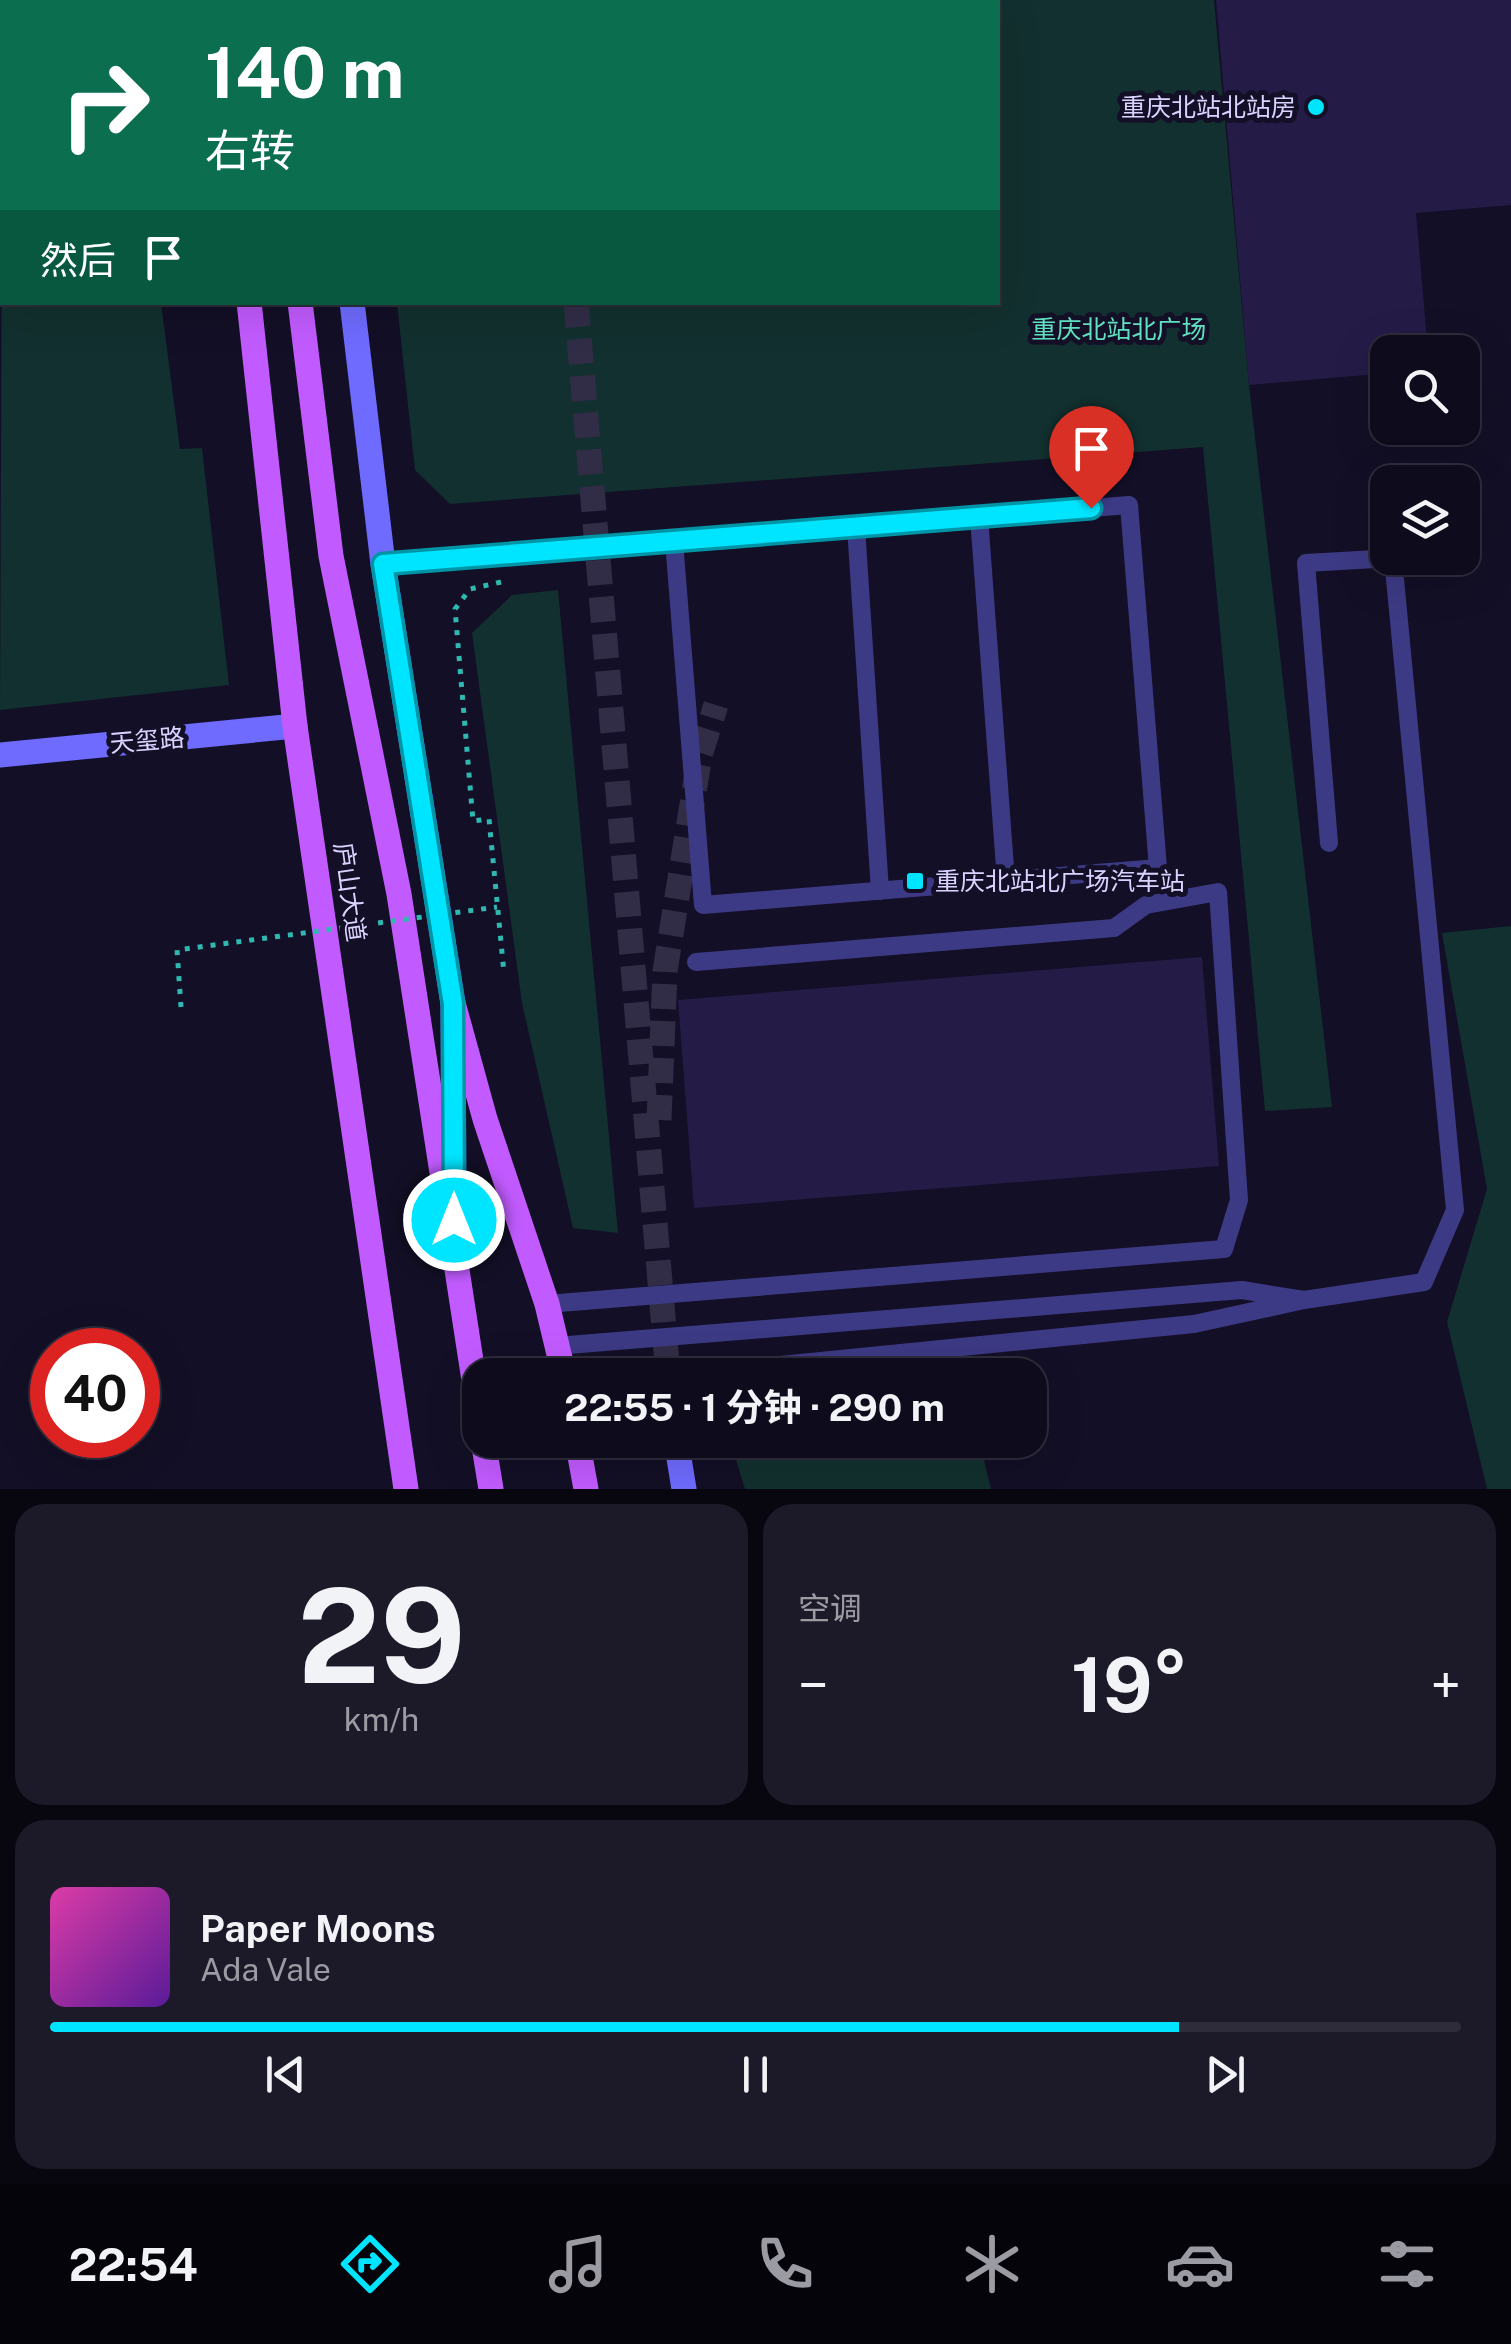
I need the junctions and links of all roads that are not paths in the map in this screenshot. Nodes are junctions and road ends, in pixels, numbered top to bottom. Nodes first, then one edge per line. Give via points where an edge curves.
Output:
1 (249, 305) edge
2 (300, 305) edge
3 (352, 305) edge
4 (978, 517) junction
5 (856, 526) junction
6 (674, 541) junction
7 (383, 564) junction
8 (295, 726) junction
9 (0, 755) edge
10 (1329, 843) dead end
11 (1006, 880) junction
12 (880, 890) junction
13 (696, 962) dead end
14 (453, 1004) junction
15 (455, 1256) junction
16 (1304, 1300) junction
17 (547, 1304) junction
18 (556, 1346) junction
19 (471, 1358) edge
20 (559, 1358) edge
21 (850, 1358) edge
22 (486, 1458) edge
23 (580, 1458) edge
24 (679, 1458) edge
25 (406, 1489) edge
26 (491, 1489) edge
27 (586, 1489) edge
28 (684, 1489) edge

1 - 8 main road, 庐山大道
2 - 15 main road, 庐山大道 via 332,556 399,894
3 - 7 street, 庐山大道
4 - 5 lane
4 - 11 lane
4 - 11 lane via 1129,505 1158,868
5 - 6 lane
5 - 12 lane
6 - 7 lane
6 - 12 lane via 704,905
7 - 14 street, 庐山大道
8 - 9 street, 天玺路
8 - 25 main road, 庐山大道
10 - 16 lane via 1306,563 1393,558 1455,1210 1424,1282
11 - 12 lane
13 - 17 lane via 1114,928 1146,905 1218,892 1239,1200 1224,1249
14 - 15 street, 庐山大道
14 - 17 main road
15 - 19 main road, 庐山大道
16 - 18 lane via 1242,1290
16 - 21 lane via 1194,1324
17 - 18 main road
18 - 20 main road
22 - 26 main road
23 - 27 main road
24 - 28 street

